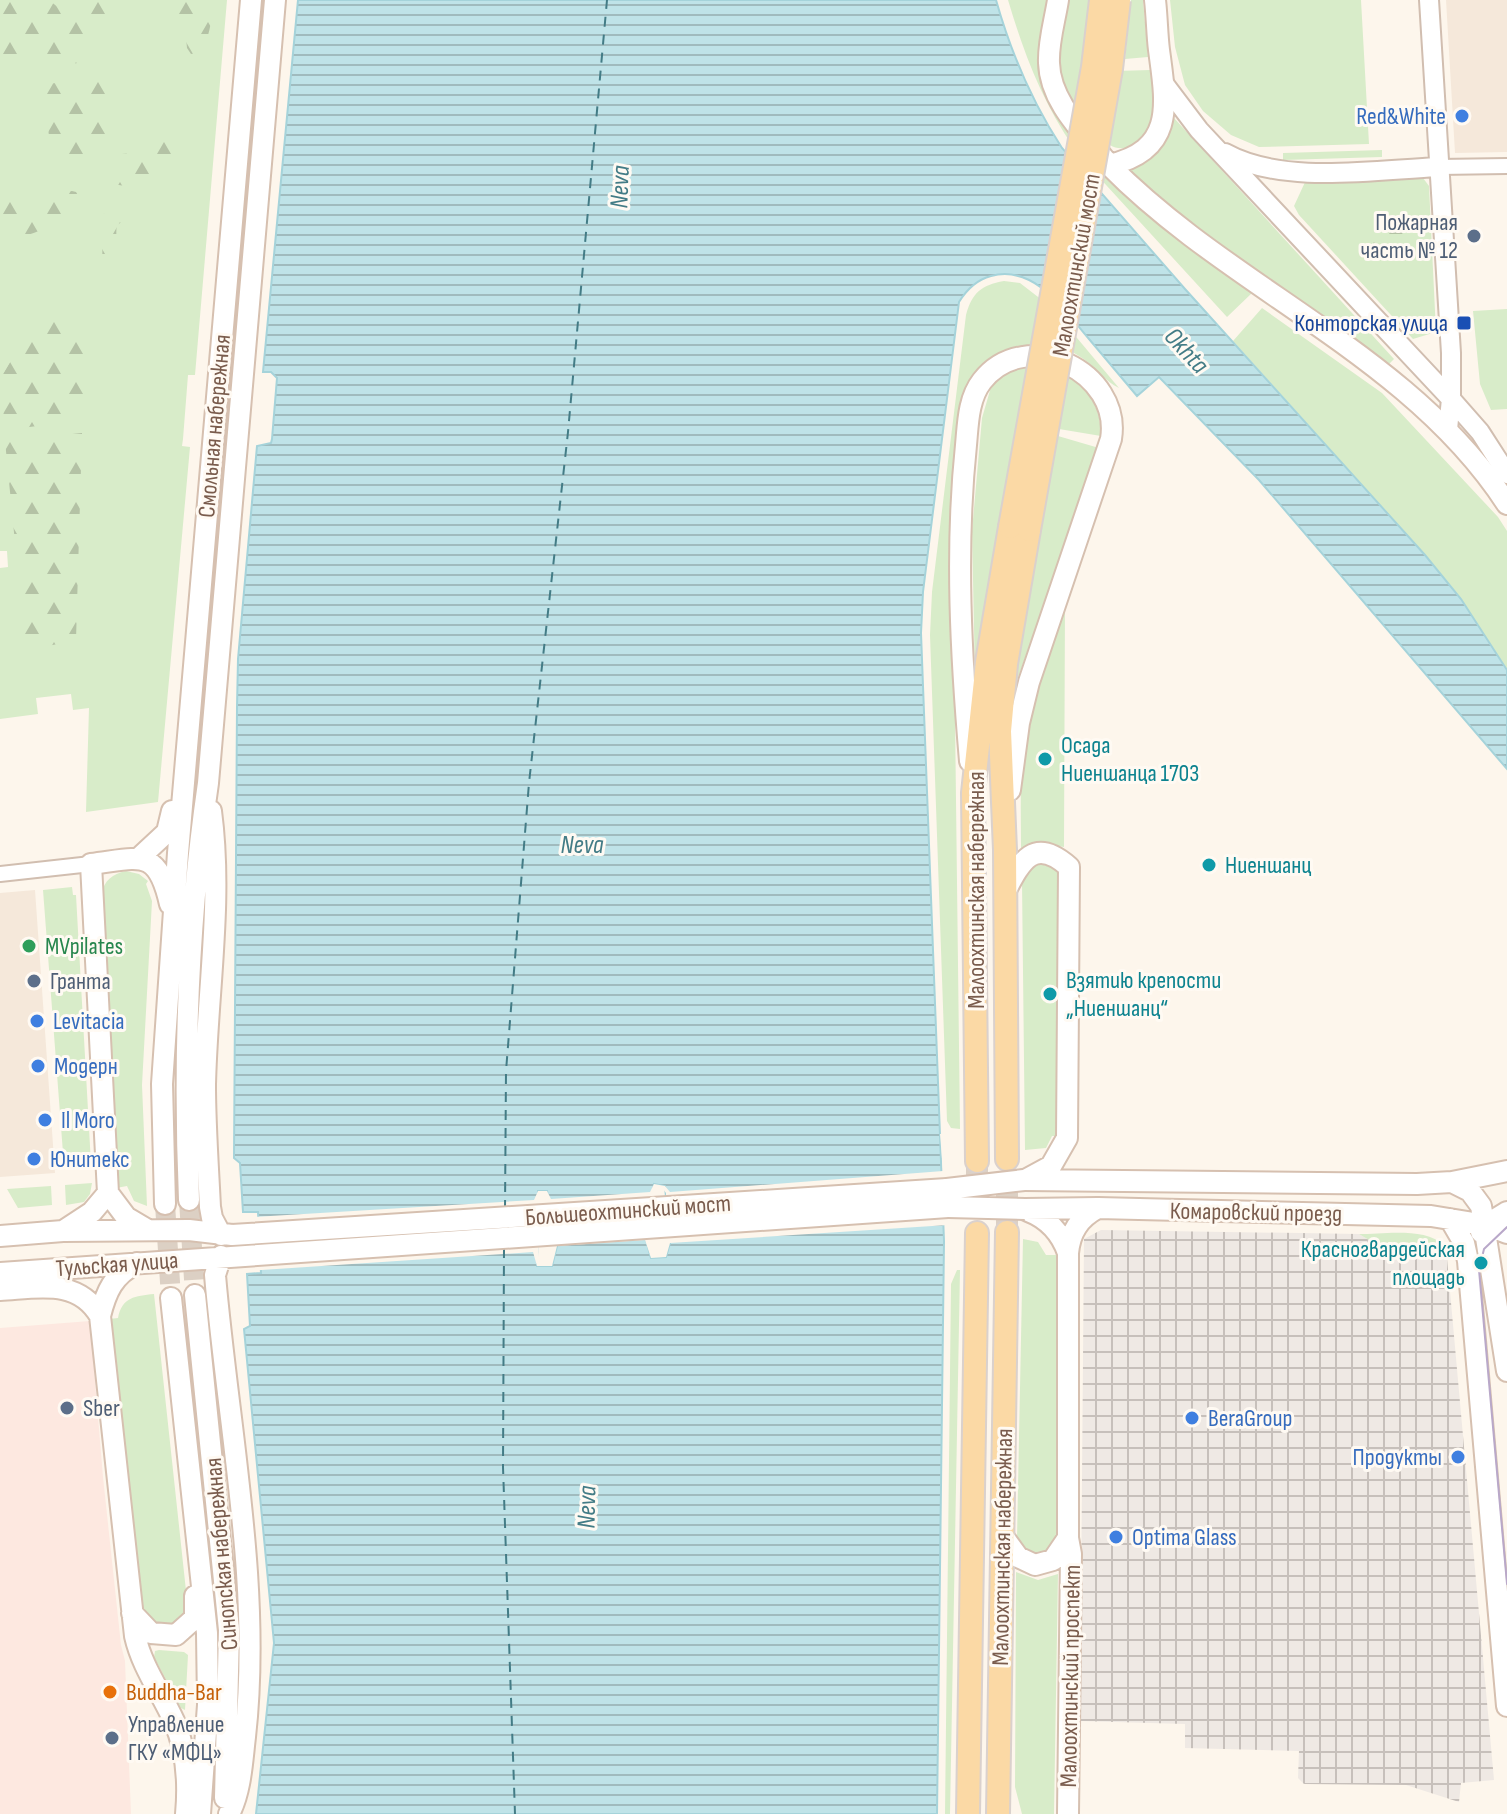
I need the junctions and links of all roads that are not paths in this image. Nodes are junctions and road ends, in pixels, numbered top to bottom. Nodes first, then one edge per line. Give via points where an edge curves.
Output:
1 (251, 0) edge
2 (275, 0) edge
3 (1058, 0) edge
4 (1101, 0) edge
5 (1119, 0) edge
6 (1155, 0) edge
7 (1429, 0) edge
8 (1165, 85) junction
9 (1213, 146) junction
10 (1109, 165) junction
11 (1507, 166) edge
12 (1439, 167) junction
13 (1451, 399) junction
14 (1448, 429) junction
15 (1507, 474) edge
16 (1507, 504) edge
17 (1020, 528) junction
18 (186, 764) junction
19 (208, 783) junction
20 (973, 793) junction
21 (1005, 850) junction
22 (188, 853) junction
23 (139, 858) junction
24 (91, 864) junction
25 (0, 874) edge
26 (1005, 892) junction
27 (173, 919) junction
28 (1007, 1159) tunnel mouth
29 (977, 1161) tunnel mouth
30 (1507, 1171) edge
31 (1024, 1180) junction
32 (1452, 1182) junction
33 (108, 1193) junction
34 (189, 1200) tunnel mouth
35 (165, 1204) tunnel mouth
36 (1098, 1208) junction
37 (1025, 1209) junction
38 (1507, 1212) edge
39 (1450, 1219) junction
40 (1486, 1225) junction
41 (63, 1231) junction
42 (150, 1232) junction
43 (1007, 1232) tunnel mouth
44 (977, 1233) tunnel mouth
45 (1507, 1233) edge
46 (0, 1236) edge
47 (227, 1246) junction
48 (1068, 1253) junction
49 (1468, 1261) junction
50 (137, 1263) junction
51 (0, 1273) edge
52 (0, 1290) edge
53 (195, 1295) tunnel mouth
54 (171, 1298) tunnel mouth
55 (100, 1316) junction
56 (1506, 1338) edge
57 (1507, 1371) edge
58 (1002, 1535) junction
59 (1068, 1538) junction
60 (197, 1553) junction
61 (132, 1613) junction
62 (1507, 1706) edge
63 (999, 1785) junction
64 (186, 1814) edge
65 (200, 1814) edge
66 (227, 1814) edge
67 (968, 1814) edge
68 (998, 1814) edge
69 (1008, 1814) edge
70 (1068, 1814) edge

1 - 18 main road, Смольная набережная
2 - 19 main road, Смольная набережная
3 - 10 main road via 1049,52 1052,81 1067,111
4 - 17 main road, Малоохтинский мост, bridge
5 - 17 main road, Малоохтинский мост, bridge via 1111,69
6 - 8 main road
7 - 12 street
8 - 9 street
8 - 10 main road via 1165,116 1151,143
9 - 12 street via 1259,168 1291,172
9 - 13 street
10 - 14 main road via 1207,250 1369,361
11 - 12 street
12 - 13 street
13 - 14 street
13 - 15 street
14 - 16 main road
17 - 20 main road, Малоохтинская набережная via 987,662
17 - 21 main road, Малоохтинская набережная via 1000,731
18 - 22 main road, Смольная набережная
18 - 23 main road via 175,776 167,832
19 - 22 main road, Смольная набережная
19 - 47 main road via 217,853 206,1125 210,1207
20 - 21 main road via 959,533 969,418 973,397 995,368 1010,359 1045,355 1063,360 1091,380 1114,424 1029,682 1012,766
20 - 29 main road, Малоохтинская набережная
21 - 26 main road, Малоохтинская набережная
22 - 27 main road
22 - 34 main road
23 - 24 main road
23 - 27 main road via 159,871
24 - 25 street
24 - 33 main road
26 - 28 main road, Малоохтинская набережная
26 - 31 main road via 1021,862 1032,855 1046,853 1069,867 1067,1138 1051,1166
27 - 35 main road via 162,1084
30 - 32 main road
31 - 32 main road, Комаровский проезд
31 - 47 main road, Большеохтинский мост, bridge
32 - 40 main road via 1477,1198
33 - 41 main road via 92,1212
33 - 42 main road via 126,1217
36 - 37 main road, Комаровский проезд
36 - 39 main road, Комаровский проезд
36 - 48 main road via 1076,1226
37 - 47 main road, Большеохтинский мост, bridge via 948,1207
37 - 48 main road via 1055,1228
38 - 40 main road
39 - 40 main road, Комаровский проезд
39 - 49 main road
40 - 45 main road
40 - 49 main road
40 - 56 main road
41 - 42 main road, Тульская улица
41 - 46 main road, Тульская улица
42 - 47 main road, Тульская улица via 189,1230
43 - 58 main road, Малоохтинская набережная
44 - 67 main road, Малоохтинская набережная
47 - 50 main road, Тульская улица
47 - 66 main road via 215,1275 251,1630 241,1766 235,1802
48 - 59 main road, Малоохтинский проспект
49 - 62 main road
50 - 51 main road, Тульская улица
50 - 55 main road via 111,1284
52 - 55 main road via 63,1288 91,1302
53 - 66 main road, Синопская набережная via 229,1630
54 - 60 main road, Синопская набережная
55 - 61 main road
56 - 57 main road
58 - 59 main road via 1018,1557 1035,1565 1053,1560
58 - 63 main road, Малоохтинская набережная
59 - 70 main road, Малоохтинский проспект
60 - 61 main road via 197,1607 186,1629 176,1635 151,1633
60 - 65 main road, Синопская набережная via 207,1633 208,1705
61 - 64 main road via 139,1653 181,1741
63 - 68 main road, Малоохтинская набережная
63 - 69 street

